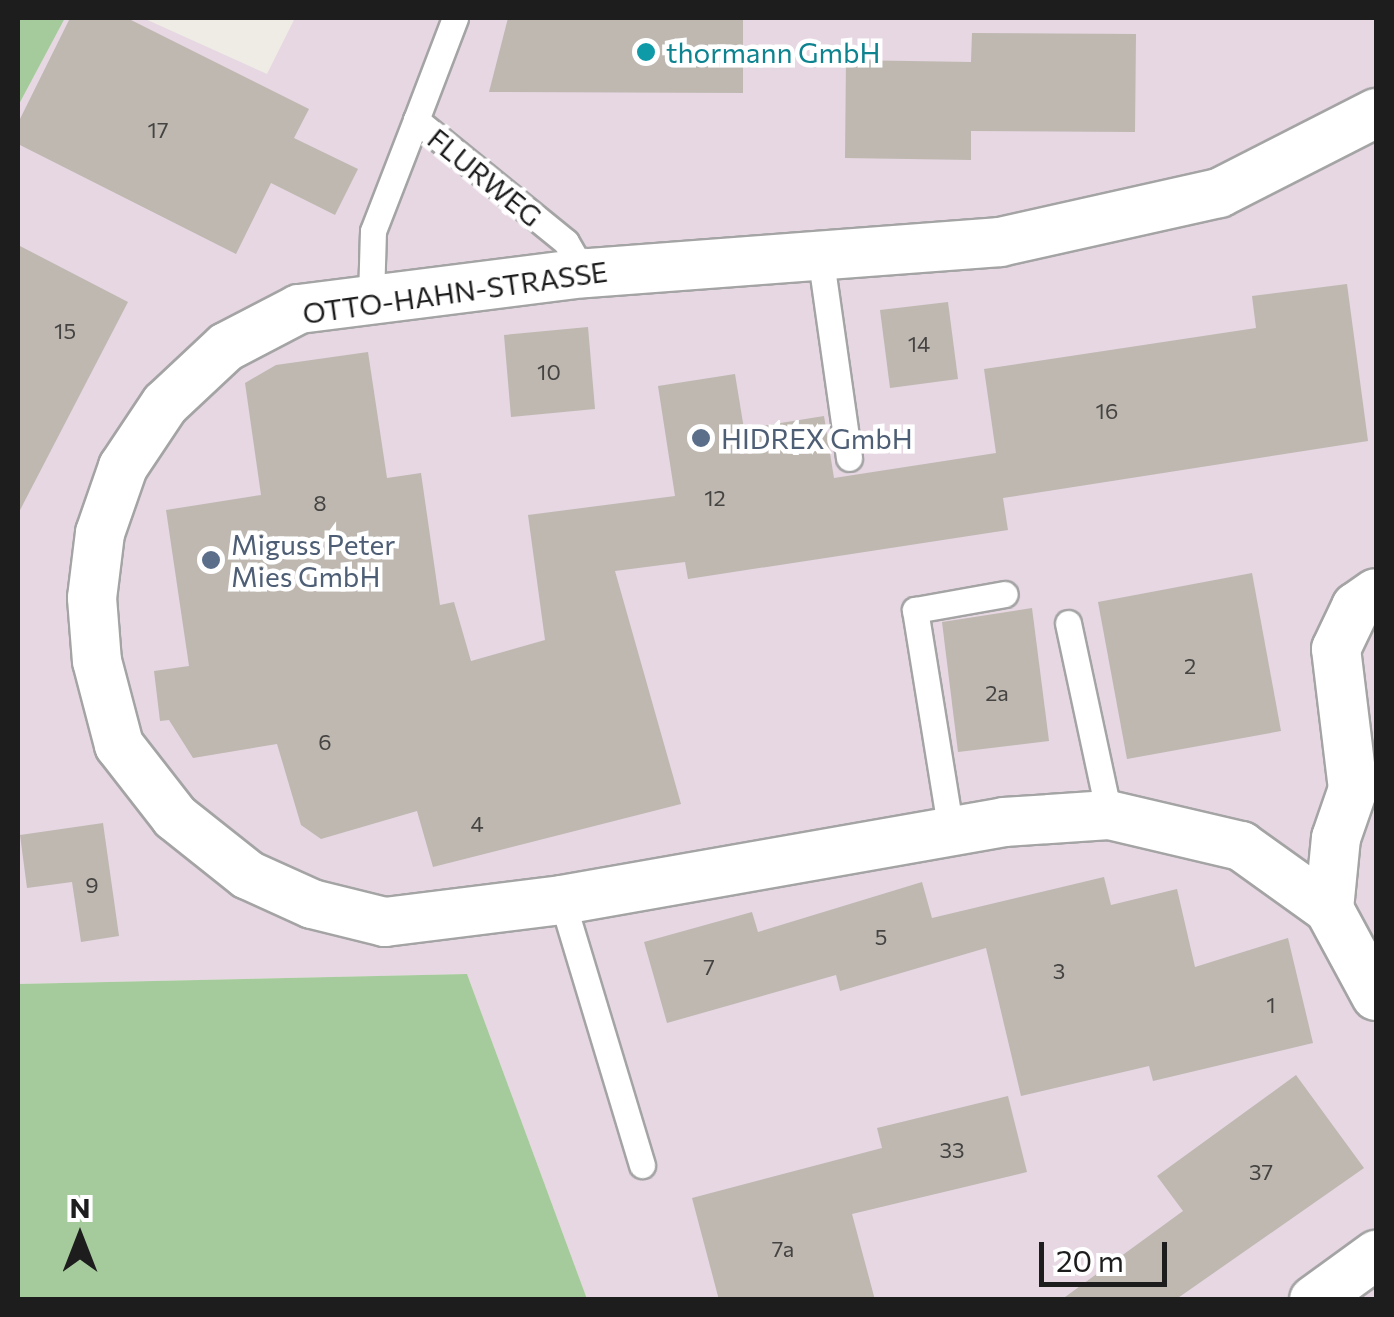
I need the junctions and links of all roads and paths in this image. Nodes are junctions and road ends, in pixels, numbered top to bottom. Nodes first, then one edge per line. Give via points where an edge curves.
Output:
1 (455, 18) edge
2 (1376, 113) edge
3 (416, 120) junction
4 (820, 254) junction
5 (584, 273) junction
6 (371, 298) junction
7 (849, 458) dead end
8 (1376, 593) edge
9 (1005, 594) dead end
10 (1068, 623) dead end
11 (1109, 815) junction
12 (952, 832) junction
13 (562, 900) junction
14 (1330, 909) junction
15 (1376, 996) edge
16 (642, 1165) dead end
17 (1376, 1255) edge
18 (1314, 1300) edge

1 - 3 lane, FLURWEG
2 - 4 street, OTTO-HAHN-STRASSE via 1219,193 1000,242
3 - 5 lane, FLURWEG via 566,242
3 - 6 lane via 373,231
4 - 5 street, OTTO-HAHN-STRASSE
4 - 7 lane
5 - 6 street, OTTO-HAHN-STRASSE
6 - 13 street, OTTO-HAHN-STRASSE via 299,309 226,347 164,404 123,467 100,533 92,598 97,662 120,745 175,817 248,875 312,904 386,922
8 - 14 street via 1356,606 1336,649 1352,789 1336,838
9 - 12 lane via 915,610
10 - 11 lane
11 - 12 street, OTTO-HAHN-STRASSE
11 - 14 street, OTTO-HAHN-STRASSE via 1240,846
12 - 13 street, OTTO-HAHN-STRASSE
13 - 16 lane
14 - 15 street, OTTO-HAHN-STRASSE
17 - 18 street

